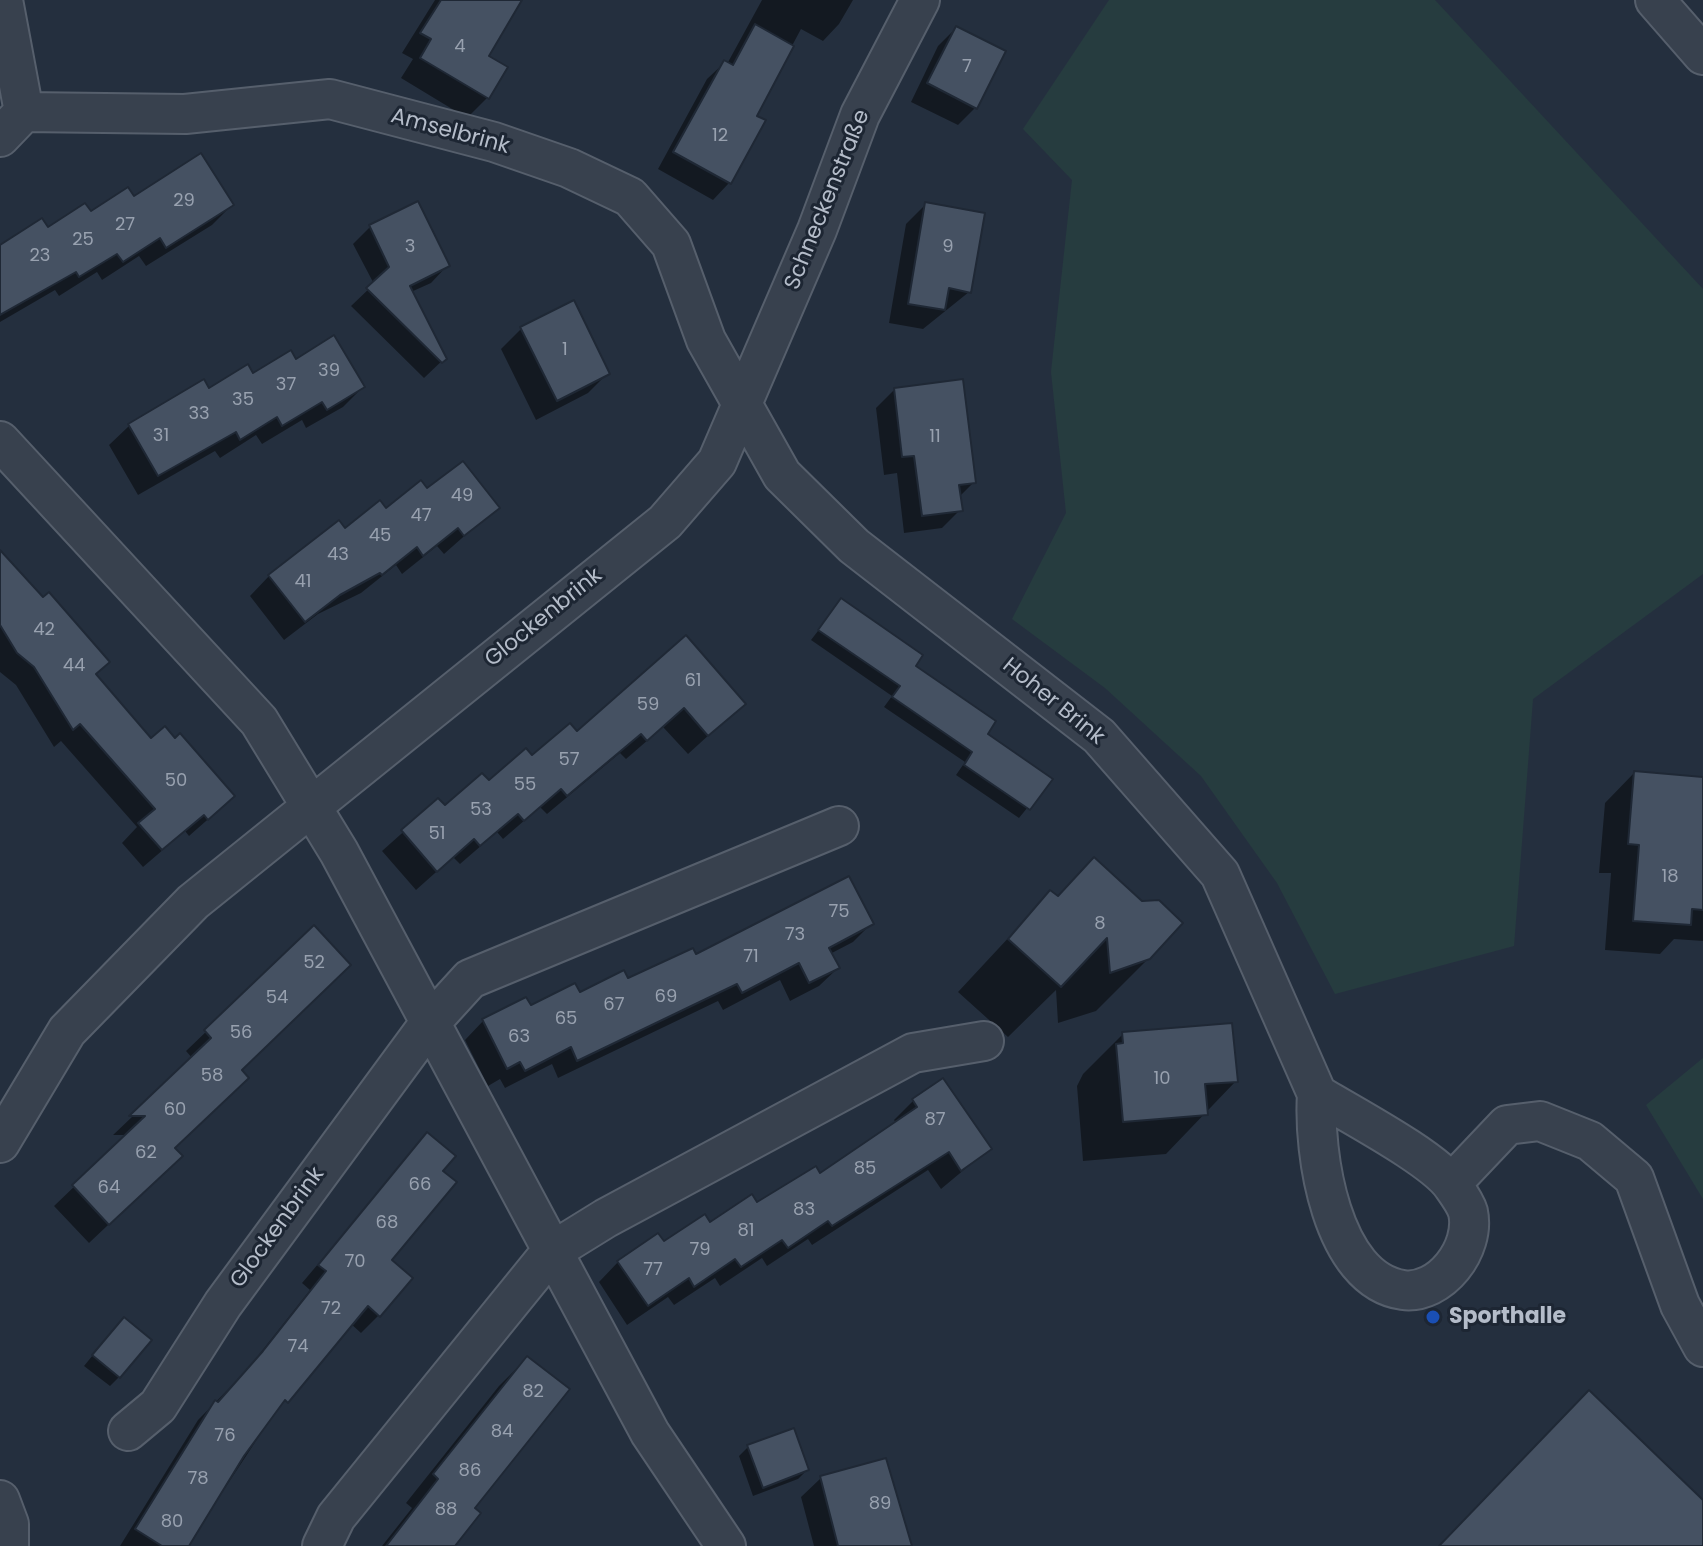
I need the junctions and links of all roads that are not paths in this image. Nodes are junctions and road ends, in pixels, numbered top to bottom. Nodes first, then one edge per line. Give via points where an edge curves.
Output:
1 (3, 0) edge
2 (920, 0) edge
3 (1655, 0) edge
4 (1703, 55) edge
5 (12, 124) edge
6 (744, 404) junction
7 (0, 441) edge
8 (311, 804) junction
9 (839, 826) dead end
10 (429, 1024) junction
11 (984, 1041) dead end
12 (1317, 1094) junction
13 (0, 1143) edge
14 (1452, 1183) junction
15 (551, 1252) junction
16 (1703, 1347) edge
17 (128, 1431) dead end
18 (0, 1500) edge
19 (9, 1546) edge
20 (322, 1546) edge
21 (726, 1546) edge

1 - 5 street
2 - 6 street, Schneckenstraße via 860,115
3 - 4 street
5 - 6 street, Amselbrink via 330,99 494,142 569,168 630,197 671,244 706,340
6 - 8 street, Glockenbrink via 717,462 665,522
6 - 12 street, Hoher Brink via 782,475 854,546 1099,736 1220,874
7 - 8 street via 259,721
8 - 10 street
8 - 13 street, Glockenbrink via 193,902 67,1031
9 - 10 street, Glockenbrink via 470,979
10 - 15 street
10 - 17 street, Glockenbrink via 223,1304 158,1406
11 - 15 street via 913,1053
12 - 14 street, Hoher Brink
12 - 14 street, Hoher Brink via 1314,1132 1329,1198 1347,1251 1373,1278 1402,1290 1424,1290 1447,1275 1464,1246 1468,1213
14 - 16 street via 1507,1125 1540,1121 1590,1141 1634,1178 1680,1305
15 - 20 street via 336,1517
15 - 21 street via 650,1433
18 - 19 street via 9,1524

